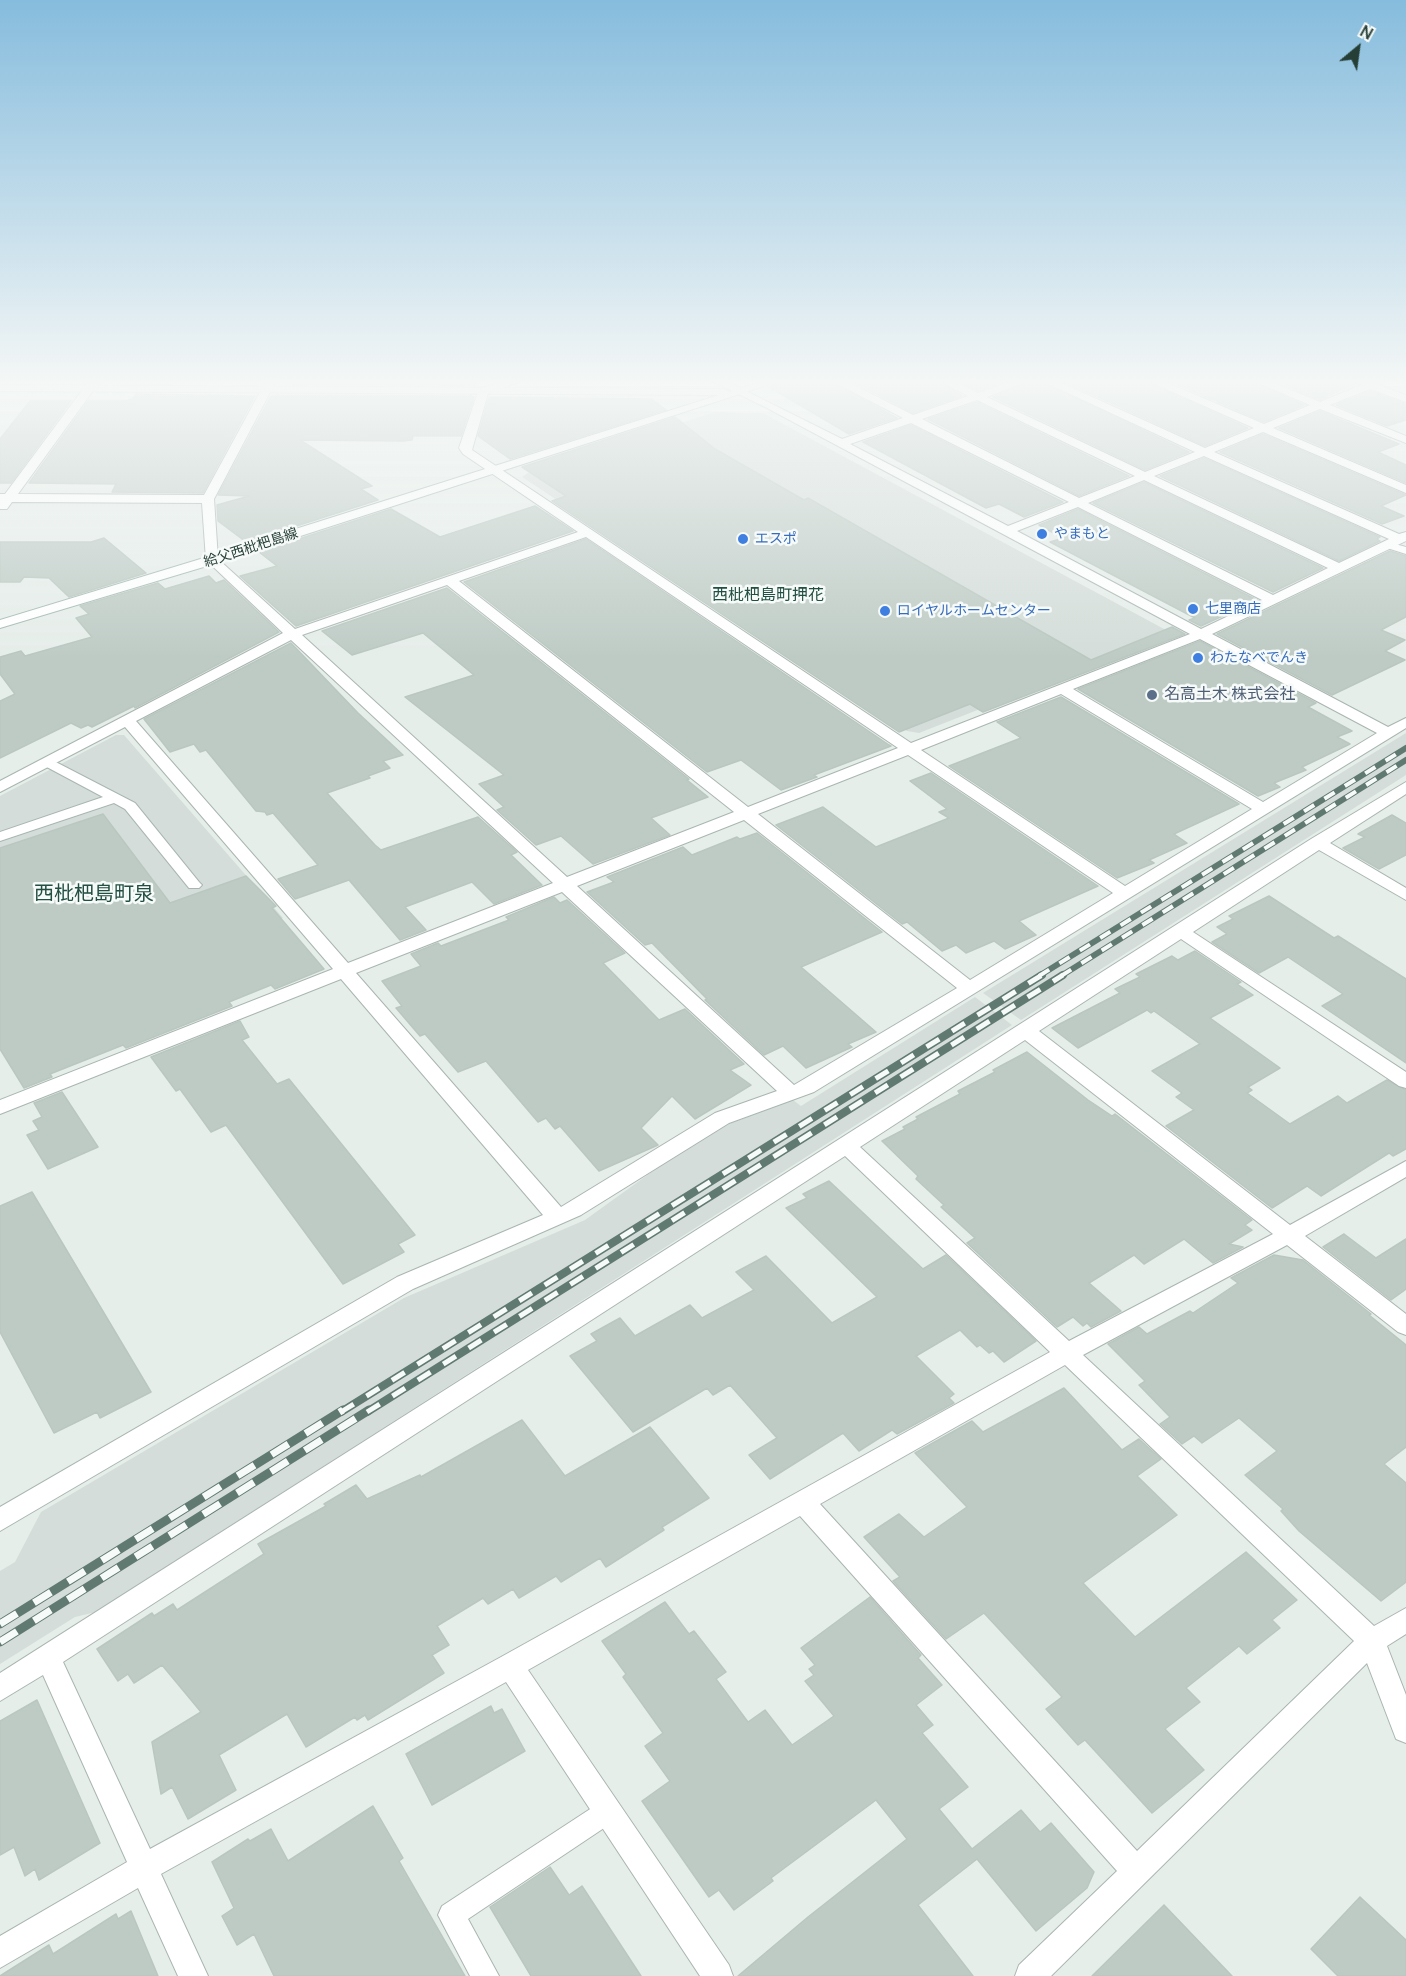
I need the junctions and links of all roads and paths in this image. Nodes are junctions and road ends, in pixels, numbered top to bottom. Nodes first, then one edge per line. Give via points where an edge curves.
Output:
1 (24, 473) edge
2 (222, 473) edge
3 (487, 473) edge
4 (502, 473) edge
5 (898, 473) edge
6 (1021, 473) edge
7 (1139, 473) edge
8 (1152, 473) edge
9 (1252, 473) edge
10 (1369, 473) edge
11 (1145, 476) junction
12 (1406, 489) edge
13 (4, 498) edge
14 (208, 499) junction
15 (1079, 502) junction
16 (0, 510) edge
17 (1007, 531) junction
18 (589, 532) junction
19 (1398, 540) edge
20 (1406, 551) edge
21 (212, 560) junction
22 (1338, 568) junction
23 (449, 580) junction
24 (1273, 600) junction
25 (0, 624) edge
26 (292, 634) junction
27 (1201, 634) junction
28 (1062, 689) junction
29 (128, 720) junction
30 (1406, 722) edge
31 (1388, 733) junction
32 (911, 748) junction
33 (48, 762) junction
34 (0, 787) edge
35 (1406, 787) edge
36 (116, 798) junction
37 (1264, 809) junction
38 (746, 814) junction
39 (0, 837) edge
40 (1317, 842) junction
41 (194, 885) dead end
42 (565, 885) junction
43 (1125, 893) junction
44 (1406, 895) edge
45 (1180, 931) junction
46 (344, 971) junction
47 (969, 988) junction
48 (1026, 1031) junction
49 (1406, 1081) edge
50 (791, 1093) junction
51 (0, 1107) edge
52 (847, 1146) junction
53 (1406, 1168) edge
54 (557, 1217) junction
55 (1289, 1235) junction
56 (1406, 1326) edge
57 (1067, 1353) junction
58 (802, 1501) junction
59 (0, 1520) edge
60 (1406, 1620) edge
61 (1372, 1641) junction
62 (48, 1657) junction
63 (510, 1666) junction
64 (0, 1688) edge
65 (1406, 1730) edge
66 (607, 1811) junction
67 (144, 1868) junction
68 (1136, 1871) junction
69 (0, 1953) edge
70 (193, 1976) edge
71 (485, 1976) edge
72 (718, 1976) edge
73 (1030, 1976) edge

1 - 13 street
2 - 14 street
3 - 21 street, 給父西枇杷島線
4 - 18 street
5 - 17 street
6 - 15 street
7 - 11 street
8 - 11 street
9 - 19 street
10 - 12 street
11 - 15 street
11 - 22 street
13 - 14 street
13 - 16 street
14 - 21 street
15 - 17 street
15 - 24 street
17 - 27 street
18 - 23 street
18 - 32 street
19 - 20 lane
19 - 22 street
21 - 25 street, 給父西枇杷島線
21 - 26 street
22 - 24 street
23 - 26 street
23 - 38 street
24 - 27 street
26 - 29 street
26 - 42 street
27 - 28 street
27 - 31 street
28 - 32 street
28 - 37 street
29 - 33 street
29 - 46 street
30 - 31 street
31 - 37 street
32 - 38 street
32 - 43 street
33 - 34 street
33 - 36 lane
35 - 40 street
36 - 39 lane
36 - 41 lane via 130,806
37 - 43 street
38 - 42 street
38 - 47 street
40 - 44 street
40 - 45 street
42 - 46 street
42 - 50 street
43 - 47 street
45 - 48 street
45 - 49 street
46 - 51 street
46 - 54 street
47 - 50 street
48 - 52 street
48 - 55 street
50 - 54 street via 722,1118
52 - 57 street
52 - 62 street
53 - 55 street
54 - 59 street via 405,1283
55 - 56 street
55 - 57 street
57 - 58 street
57 - 61 street
58 - 63 street
58 - 68 street
60 - 61 street
61 - 65 street
61 - 68 street
62 - 64 street
62 - 67 street
63 - 66 street
63 - 67 street
66 - 71 lane via 451,1915
66 - 72 street
67 - 69 street
67 - 70 street
68 - 73 street

